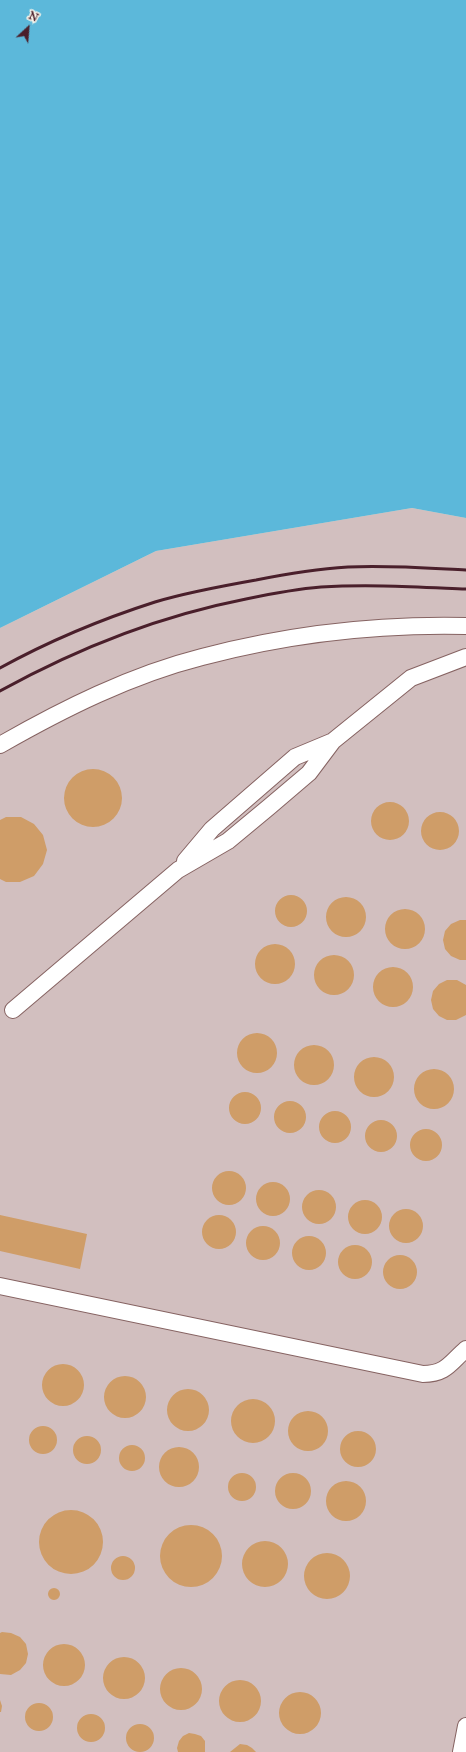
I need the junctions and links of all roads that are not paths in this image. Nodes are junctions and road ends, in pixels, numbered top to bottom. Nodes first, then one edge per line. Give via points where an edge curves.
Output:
1 (466, 626) edge
2 (466, 656) edge
3 (0, 745) edge
4 (13, 1010) dead end
5 (0, 1286) edge
6 (466, 1349) edge
7 (466, 1726) edge
8 (461, 1752) edge

1 - 3 lane via 363,628 308,634 261,642 201,657 98,694
2 - 4 lane via 411,678 333,741 295,758 212,828 178,870
5 - 6 lane via 423,1374 442,1371
7 - 8 lane

